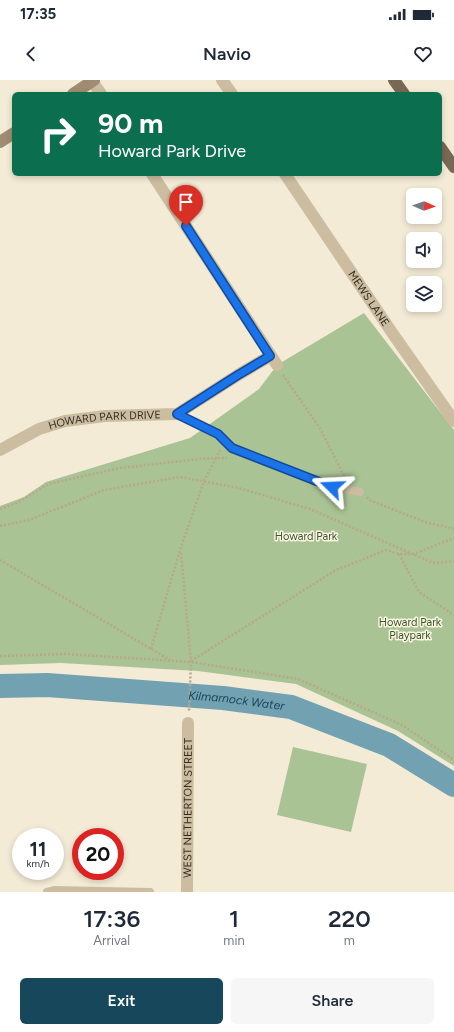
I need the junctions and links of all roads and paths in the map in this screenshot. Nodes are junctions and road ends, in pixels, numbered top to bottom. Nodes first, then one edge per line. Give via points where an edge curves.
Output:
1 (93, 80) edge
2 (222, 80) edge
3 (394, 80) edge
4 (76, 92) edge
5 (100, 92) edge
6 (231, 92) edge
7 (403, 92) edge
8 (12, 134) edge
9 (0, 142) edge
10 (442, 150) edge
11 (454, 167) edge
12 (153, 176) edge
13 (286, 176) edge
14 (274, 361) junction
15 (177, 414) junction
16 (454, 421) edge
17 (218, 434) junction
18 (0, 450) edge
19 (216, 458) junction
20 (231, 458) dead end
21 (204, 481) junction
22 (360, 492) junction
23 (0, 509) edge
24 (0, 526) edge
25 (454, 529) edge
26 (454, 538) edge
27 (180, 550) junction
28 (399, 554) junction
29 (414, 554) junction
30 (0, 560) edge
31 (454, 561) edge
32 (454, 614) edge
33 (150, 649) junction
34 (0, 656) edge
35 (171, 660) junction
36 (191, 662) junction
37 (188, 724) joint
38 (454, 760) edge
39 (47, 892) edge
40 (150, 892) edge
41 (187, 892) edge

1 - 4 street
1 - 5 street
2 - 6 street
3 - 7 main road
8 - 9 street
10 - 11 main road
12 - 14 street
13 - 16 street, MEWS LANE
14 - 15 street, HOWARD PARK DRIVE via 238,375
14 - 22 path via 321,430 347,482
15 - 17 lane
15 - 18 street, HOWARD PARK DRIVE via 105,416 65,421 39,429
17 - 19 path via 220,449
17 - 22 lane via 232,448 332,487
19 - 20 path
19 - 21 path
19 - 23 path via 120,468 48,484 17,503
21 - 24 path via 180,477 104,490 29,520
21 - 27 path
21 - 29 path via 239,488 310,509
22 - 25 path via 369,500 425,522
26 - 29 path
27 - 33 path
27 - 36 path
28 - 29 path
28 - 32 path via 419,592
28 - 36 path via 386,550 336,570
29 - 31 path via 433,563
30 - 33 path
33 - 35 path
34 - 35 path via 66,654
35 - 36 path
36 - 37 path
36 - 38 path via 298,679 402,725
37 - 41 street, WEST NETHERTON STREET
39 - 40 lane

